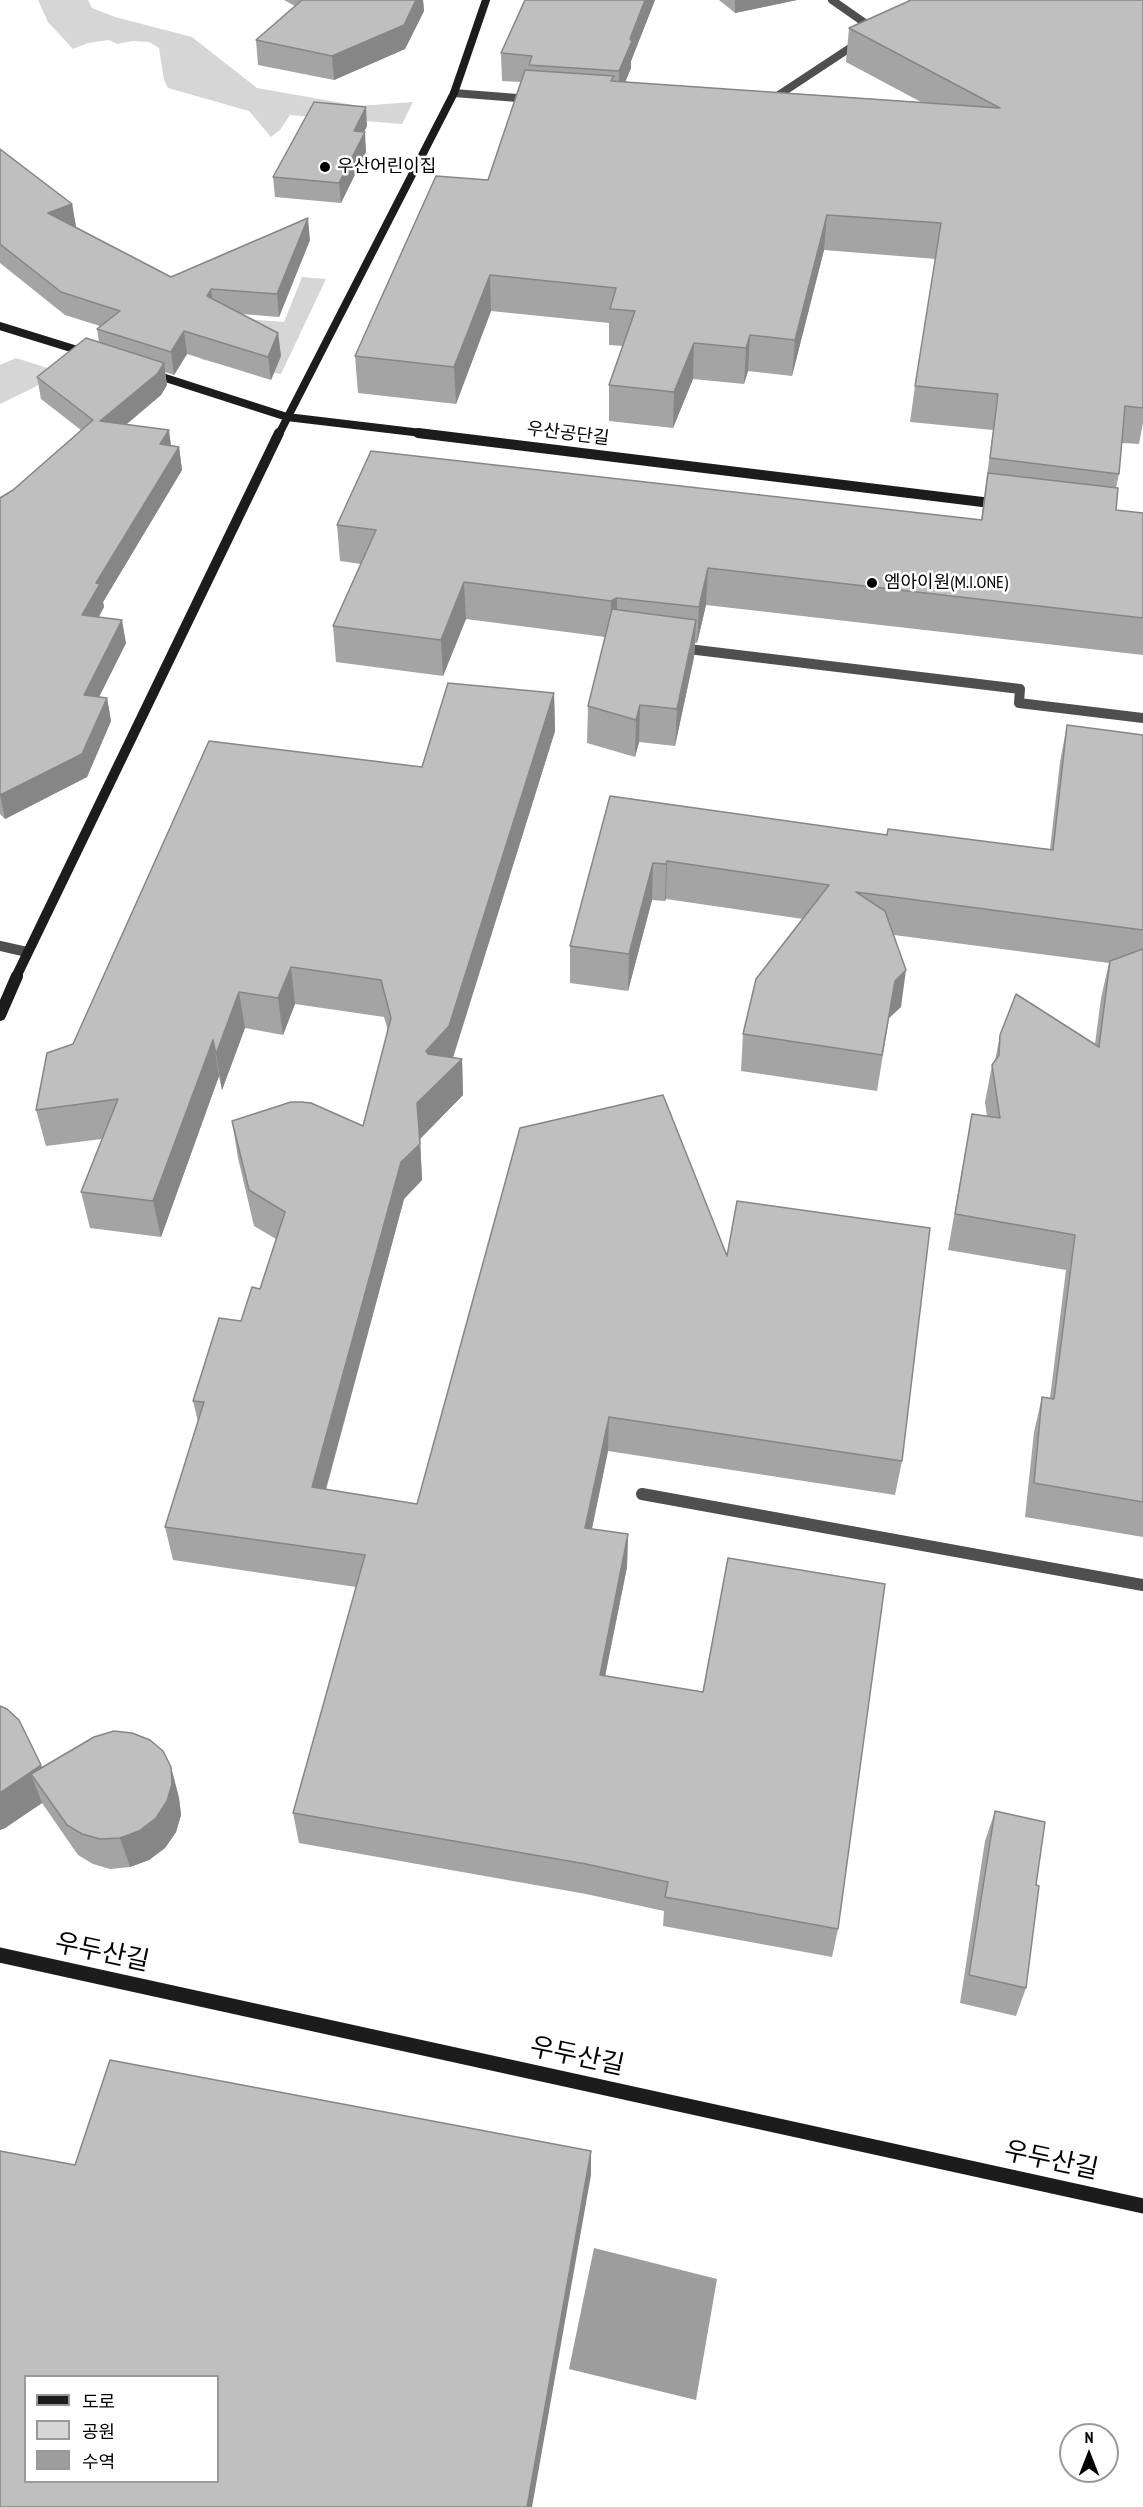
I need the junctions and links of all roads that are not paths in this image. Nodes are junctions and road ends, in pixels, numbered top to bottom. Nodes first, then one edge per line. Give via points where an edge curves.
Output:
1 (486, 0) edge
2 (832, 0) edge
3 (886, 27) edge
4 (876, 31) junction
5 (454, 93) junction
6 (536, 99) edge
7 (759, 108) edge
8 (0, 326) edge
9 (99, 357) edge
10 (144, 371) edge
11 (287, 417) junction
12 (1012, 505) edge
13 (663, 646) edge
14 (1143, 718) edge
15 (0, 946) edge
16 (27, 952) junction
17 (0, 1015) edge
18 (642, 1494) dead end
19 (1143, 1585) edge
20 (0, 1955) edge
21 (1143, 2206) edge

1 - 5 street
2 - 4 lane
3 - 4 lane
4 - 7 lane
5 - 6 lane
5 - 11 street
8 - 9 street
10 - 11 street, 우산공단길
11 - 12 street, 우산공단길
11 - 16 street
13 - 14 lane via 1020,689 1019,703
15 - 16 lane
16 - 17 street
18 - 19 lane
20 - 21 street, 우두산길

